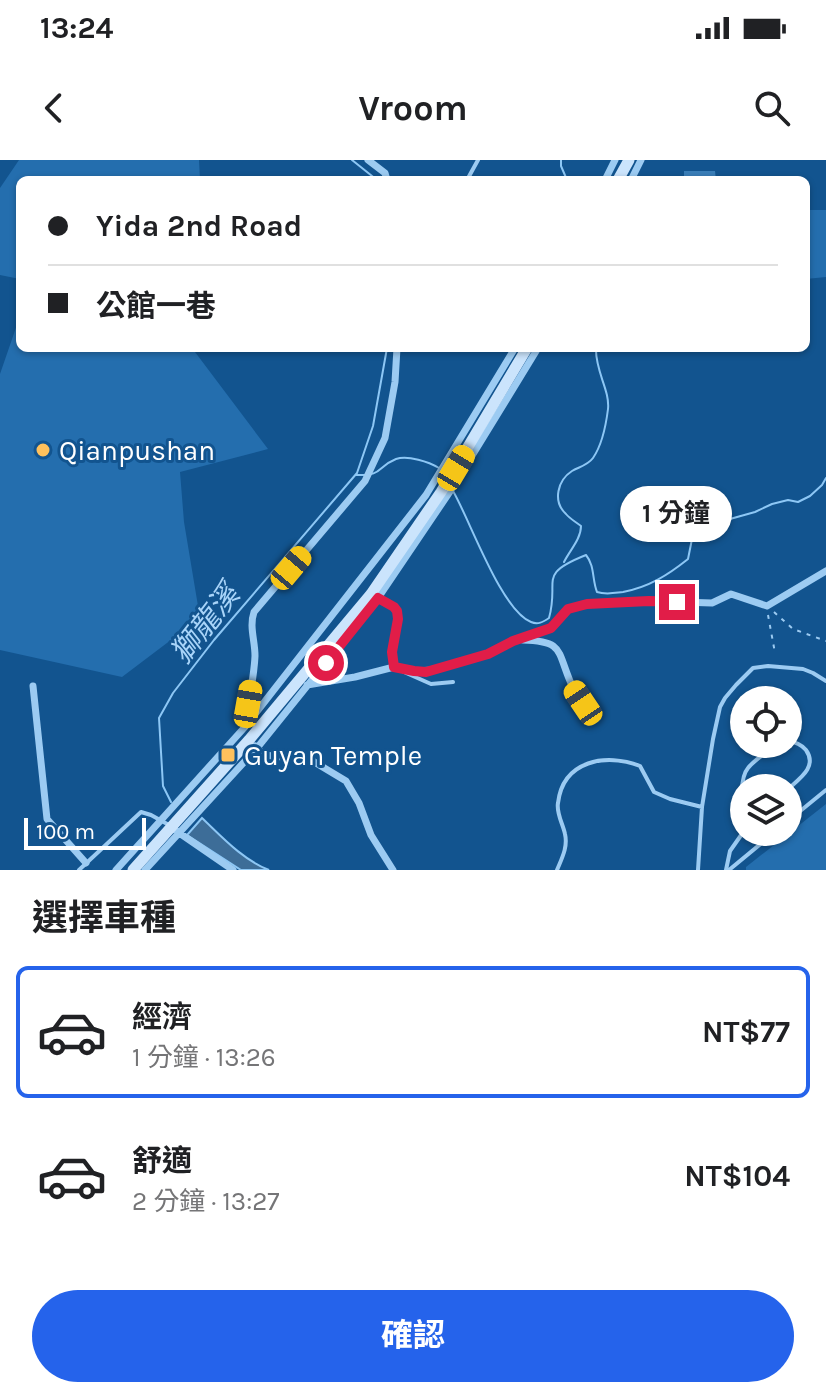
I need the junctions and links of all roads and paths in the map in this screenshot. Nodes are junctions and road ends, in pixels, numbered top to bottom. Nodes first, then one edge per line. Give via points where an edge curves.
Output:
1 (368, 160) edge
2 (386, 176) edge
3 (397, 352) edge
4 (513, 352) edge
5 (525, 352) edge
6 (536, 352) edge
7 (826, 571) edge
8 (375, 596) junction
9 (767, 606) junction
10 (513, 641) junction
11 (826, 641) edge
12 (775, 653) dead end
13 (394, 667) junction
14 (826, 681) edge
15 (453, 682) dead end
16 (308, 685) junction
17 (33, 686) dead end
18 (293, 688) junction
19 (583, 703) dead end
20 (244, 728) junction
21 (253, 744) junction
22 (802, 746) edge
23 (760, 758) edge
24 (745, 774) edge
25 (802, 777) edge
26 (826, 790) edge
27 (193, 801) junction
28 (702, 807) junction
29 (802, 810) edge
30 (170, 826) junction
31 (733, 846) edge
32 (757, 846) edge
33 (86, 863) junction
34 (79, 870) edge
35 (116, 870) edge
36 (133, 870) edge
37 (145, 870) edge
38 (233, 870) edge
39 (393, 870) edge
40 (557, 870) edge
41 (698, 870) edge
42 (727, 870) edge

1 - 2 street
3 - 20 street via 385,438 365,481 254,612 254,671
4 - 20 street via 426,495
5 - 8 street
6 - 8 street via 451,490
7 - 9 street
8 - 13 street via 397,611
8 - 16 street
8 - 18 street
9 - 10 street via 731,594 712,603 587,604 568,609 551,628
9 - 11 path via 793,629
9 - 12 path
10 - 13 street via 434,670
10 - 19 street via 540,640 555,647
13 - 15 lane via 431,684
13 - 16 street
14 - 28 lane via 803,669 768,666 753,668 736,685 720,707
16 - 18 street
16 - 21 street
17 - 33 street via 47,819
18 - 21 street
20 - 21 street
20 - 27 street
21 - 27 street
21 - 39 street via 264,755 311,760 346,781
22 - 25 lane via 810,762
23 - 24 lane
26 - 29 lane
27 - 30 street
28 - 40 lane via 654,792 640,766 592,761 575,769 560,795 557,806 566,848
28 - 41 lane
30 - 33 lane via 141,812
30 - 35 street
30 - 36 street
30 - 37 street
30 - 38 street
31 - 42 lane
32 - 42 lane
33 - 34 lane

